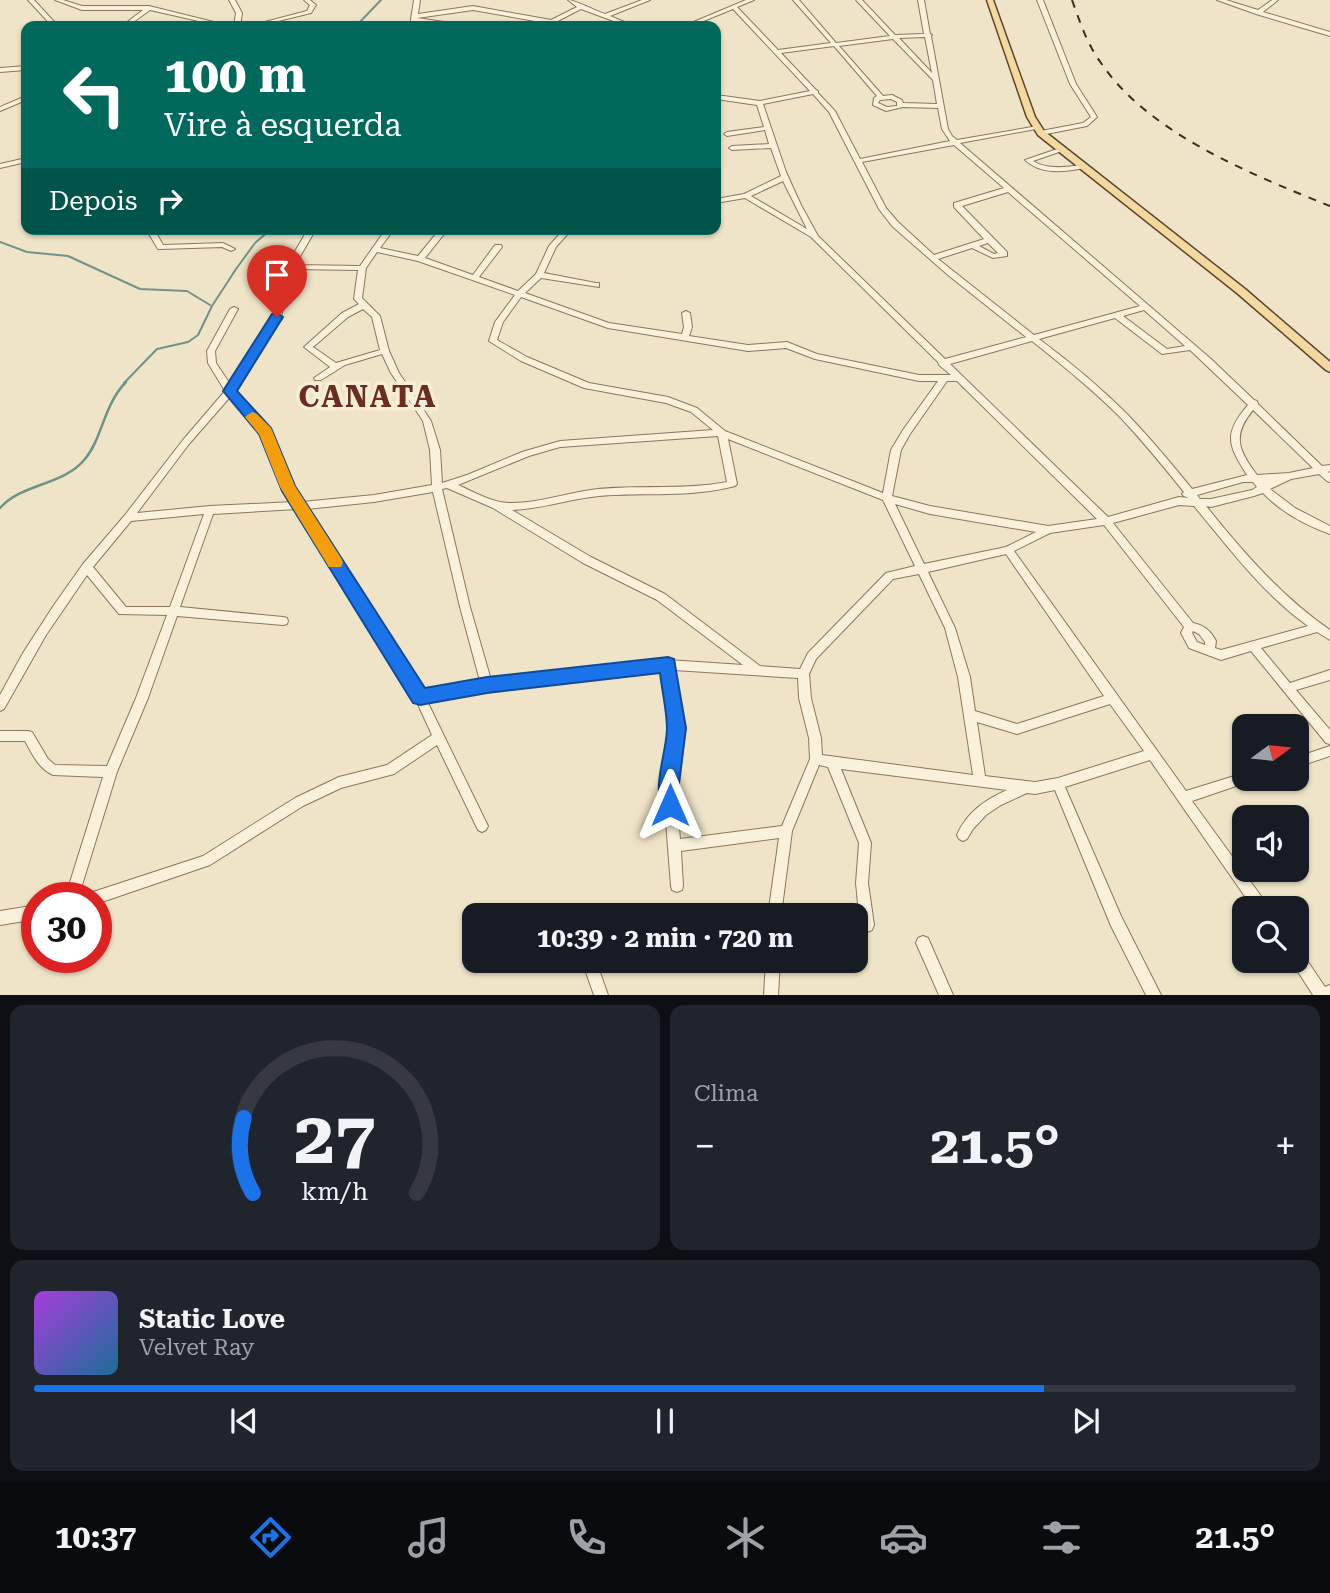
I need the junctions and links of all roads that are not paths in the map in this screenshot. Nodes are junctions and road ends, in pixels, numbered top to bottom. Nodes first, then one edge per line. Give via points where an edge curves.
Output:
1 (31, 0) edge
2 (58, 0) edge
3 (151, 0) edge
4 (232, 0) edge
5 (307, 0) edge
6 (417, 0) edge
7 (571, 0) edge
8 (648, 0) edge
9 (751, 0) edge
10 (796, 0) edge
11 (859, 0) edge
12 (921, 0) edge
13 (990, 0) edge
14 (1040, 0) edge
15 (1220, 0) edge
16 (1275, 0) edge
17 (581, 7) junction
18 (734, 7) junction
19 (146, 8) junction
20 (1258, 13) junction
21 (605, 16) junction
22 (415, 17) junction
23 (50, 21) edge
24 (131, 21) edge
25 (200, 21) edge
26 (238, 21) edge
27 (275, 21) edge
28 (414, 21) edge
29 (434, 21) edge
30 (536, 21) edge
31 (555, 21) edge
32 (616, 21) edge
33 (699, 21) edge
34 (1330, 34) edge
35 (929, 35) junction
36 (892, 37) junction
37 (836, 45) junction
38 (778, 52) junction
39 (21, 68) edge
40 (0, 70) edge
41 (934, 78) junction
42 (816, 92) junction
43 (881, 97) junction
44 (721, 98) edge
45 (21, 100) edge
46 (760, 103) junction
47 (901, 105) junction
48 (940, 106) junction
49 (0, 109) edge
50 (767, 128) junction
51 (1039, 130) junction
52 (727, 134) dead end
53 (956, 142) junction
54 (773, 146) junction
55 (732, 148) dead end
56 (1060, 150) junction
57 (21, 161) edge
58 (858, 161) junction
59 (1, 165) edge
60 (1082, 167) junction
61 (785, 177) junction
62 (1010, 189) junction
63 (746, 197) junction
64 (721, 200) edge
65 (154, 235) edge
66 (309, 235) edge
67 (386, 235) edge
68 (439, 235) edge
69 (563, 235) edge
70 (815, 237) junction
71 (989, 240) junction
72 (973, 245) junction
73 (498, 247) dead end
74 (231, 249) dead end
75 (377, 250) junction
76 (933, 258) junction
77 (420, 259) junction
78 (290, 267) junction
79 (362, 268) junction
80 (539, 275) junction
81 (475, 277) junction
82 (596, 285) dead end
83 (518, 295) junction
84 (364, 305) junction
85 (1144, 307) junction
86 (234, 309) dead end
87 (686, 313) dead end
88 (1117, 315) junction
89 (685, 337) junction
90 (1032, 338) junction
91 (1192, 347) junction
92 (385, 351) junction
93 (942, 363) junction
94 (335, 366) junction
95 (1330, 368) edge
96 (318, 378) dead end
97 (958, 378) junction
98 (944, 379) junction
99 (230, 391) junction
100 (1254, 404) junction
101 (722, 432) junction
102 (1326, 469) edge
103 (1289, 477) junction
104 (1253, 478) junction
105 (1330, 479) edge
106 (449, 485) junction
107 (437, 487) junction
108 (1263, 488) junction
109 (1190, 492) junction
110 (887, 498) junction
111 (1179, 501) junction
112 (1200, 504) junction
113 (496, 505) junction
114 (300, 506) junction
115 (210, 510) junction
116 (128, 518) junction
117 (1106, 521) junction
118 (1048, 530) junction
119 (1330, 530) edge
120 (1008, 550) junction
121 (88, 567) junction
122 (920, 568) junction
123 (172, 611) junction
124 (283, 621) dead end
125 (1190, 627) junction
126 (1317, 628) junction
127 (1330, 636) edge
128 (1253, 646) junction
129 (1209, 650) junction
130 (668, 665) junction
131 (756, 669) junction
132 (803, 674) junction
133 (1330, 675) edge
134 (487, 685) junction
135 (1288, 688) junction
136 (420, 697) junction
137 (1112, 698) junction
138 (0, 706) edge
139 (970, 715) junction
140 (0, 736) edge
141 (439, 737) junction
142 (1330, 739) edge
143 (1330, 751) edge
144 (1152, 754) junction
145 (816, 758) junction
146 (1309, 758) edge
147 (832, 763) junction
148 (111, 772) junction
149 (984, 781) junction
150 (1232, 782) edge
151 (1058, 784) junction
152 (1025, 788) junction
153 (1182, 798) junction
154 (989, 806) junction
155 (482, 826) dead end
156 (786, 831) junction
157 (963, 835) dead end
158 (673, 846) junction
159 (76, 882) edge
160 (677, 886) dead end
161 (112, 893) edge
162 (1252, 896) edge
163 (777, 903) edge
164 (864, 903) edge
165 (21, 915) edge
166 (0, 918) edge
167 (923, 943) dead end
168 (593, 973) edge
169 (772, 973) edge
170 (1307, 973) edge
171 (1330, 992) edge
172 (601, 995) edge
173 (771, 995) edge
174 (946, 995) edge
175 (1154, 995) edge

1 - 23 street
2 - 19 street via 82,8
3 - 19 street
4 - 26 street
5 - 27 street via 313,5 309,12
6 - 22 street
7 - 17 street
8 - 21 street
9 - 18 street
10 - 37 street
11 - 36 street
12 - 35 street
13 - 51 main road via 1017,83
14 - 51 street via 1073,84 1094,117 1085,125
15 - 20 street
16 - 20 street
17 - 21 street
17 - 31 street
18 - 33 street
18 - 38 street
19 - 24 street
19 - 25 street
20 - 34 street
21 - 32 street
22 - 28 street
22 - 29 street
22 - 30 street via 473,8
35 - 36 street
35 - 41 street
36 - 37 street
36 - 41 street
37 - 38 street
37 - 43 street
38 - 42 street
39 - 40 street
41 - 48 street
42 - 46 street
42 - 58 street via 832,111
43 - 47 street via 897,99
43 - 47 street via 874,102 879,107
44 - 46 street
45 - 49 street
46 - 50 street
47 - 48 street
48 - 53 street via 945,129
50 - 52 street
50 - 54 street
51 - 53 street
51 - 56 main road
53 - 58 street
53 - 62 street
54 - 55 street
54 - 61 street
56 - 60 main road
56 - 60 street via 1028,160 1049,169
57 - 59 street
58 - 76 street via 883,209
60 - 95 main road via 1241,291
61 - 63 street
61 - 70 street
62 - 71 street via 957,205
62 - 85 street
63 - 64 street
63 - 70 street
65 - 74 street via 161,247 223,245
66 - 78 street
67 - 75 street
68 - 77 street
69 - 80 street
70 - 93 street
71 - 72 street
71 - 72 street via 1004,254 993,256
72 - 76 street
73 - 81 street
75 - 77 street
75 - 79 street
76 - 90 street
77 - 81 street
78 - 79 street
78 - 99 street via 277,317
79 - 84 street via 357,291
80 - 82 street
80 - 83 street
81 - 83 street
83 - 89 street via 608,325
83 - 101 street via 492,337 498,345 587,386 681,404
84 - 92 street via 376,316
84 - 94 street via 307,346
85 - 88 street
85 - 91 street
86 - 99 street via 211,358
87 - 89 street
88 - 90 street
88 - 91 street via 1165,352
89 - 98 street via 748,348 787,345 815,356 902,375
90 - 93 street
90 - 109 street via 1124,416
91 - 100 street
92 - 94 street
92 - 107 street via 427,421 435,450
93 - 97 street
94 - 96 street
97 - 98 street
97 - 117 street
98 - 110 street via 896,450
99 - 114 street via 265,432
99 - 116 street
100 - 102 street
100 - 104 street via 1234,434
101 - 106 street via 538,448
101 - 110 street
101 - 113 street via 732,480 729,485 599,493 518,507
102 - 103 street
102 - 105 street
103 - 104 street
103 - 108 street
104 - 108 street
104 - 109 street
106 - 107 street
106 - 113 street
107 - 114 street
107 - 134 street
108 - 112 street
108 - 119 street via 1293,513
109 - 111 street
109 - 112 street
110 - 118 street
110 - 122 street
111 - 112 street
111 - 117 street
112 - 126 street via 1258,573
113 - 131 street via 661,597
114 - 115 street
114 - 136 street
115 - 116 street
115 - 123 street
116 - 121 street
117 - 118 street
117 - 125 street
118 - 120 street
120 - 122 street
120 - 137 street
121 - 123 street via 121,610
121 - 138 street via 48,622
122 - 132 street via 890,576 812,656
122 - 139 street via 950,628
123 - 124 street
123 - 148 street
125 - 129 street via 1207,635
125 - 129 street via 1186,633 1193,645
126 - 127 street
126 - 128 street
128 - 129 street via 1221,655
128 - 135 street
130 - 131 street
130 - 134 street
130 - 158 street via 676,728 669,784
131 - 132 street
132 - 145 street
133 - 135 street
134 - 136 street
135 - 142 street
136 - 141 street
137 - 139 street via 1017,729
137 - 144 street
139 - 149 street
140 - 148 street via 28,736 53,770
141 - 155 street
141 - 161 street via 390,770 339,783 299,802 206,861
143 - 146 street
144 - 151 street
144 - 153 street
145 - 147 street
145 - 156 street
147 - 149 street
147 - 164 street via 865,842
148 - 159 street
149 - 152 street
149 - 154 street
150 - 153 street
151 - 152 street
151 - 175 street via 1116,921
152 - 154 street
153 - 162 street
154 - 157 street via 973,817
156 - 158 street
156 - 163 street
158 - 160 street
165 - 166 street
167 - 174 street
168 - 172 street
169 - 173 street
170 - 171 street via 1322,995

